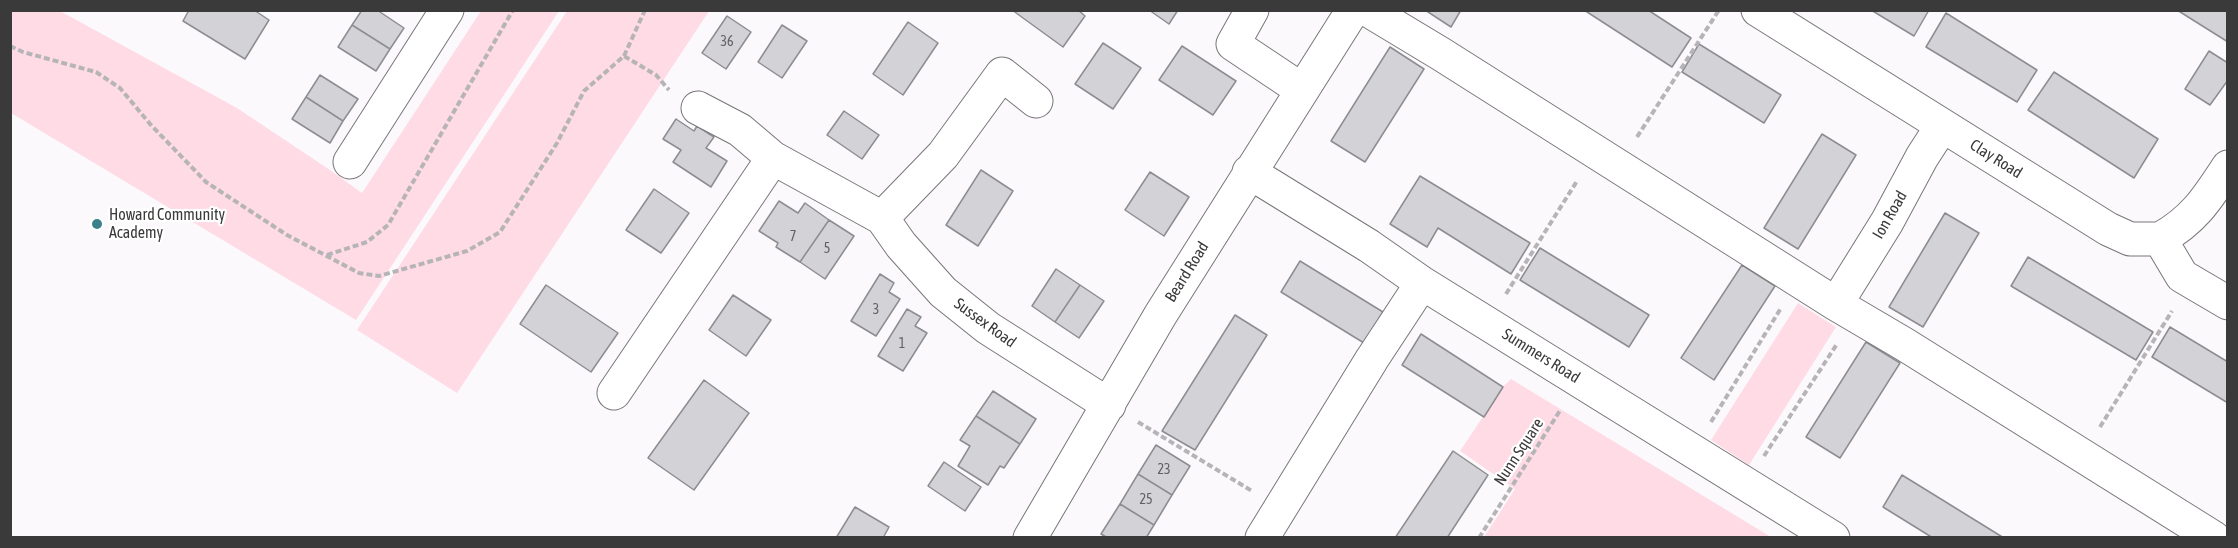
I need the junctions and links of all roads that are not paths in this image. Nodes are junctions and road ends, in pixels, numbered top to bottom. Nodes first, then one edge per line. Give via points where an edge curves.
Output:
1 (447, 10) edge
2 (1252, 10) edge
3 (1353, 10) edge
4 (1368, 10) edge
5 (1758, 10) edge
6 (1302, 90) junction
7 (1036, 101) dead end
8 (698, 108) road end
9 (1942, 126) junction
10 (773, 158) junction
11 (350, 162) dead end
12 (2228, 167) edge
13 (1250, 172) junction
14 (882, 218) junction
15 (2160, 239) junction
16 (1422, 283) junction
17 (2228, 303) edge
18 (1845, 310) junction
19 (614, 393) dead end
20 (1109, 405) junction
21 (1030, 537) edge
22 (1262, 537) edge
23 (1833, 537) edge
24 (2214, 537) edge

1 - 11 street
2 - 6 street via 1233,44
3 - 6 street, Beard Road
4 - 18 street
5 - 9 street, Clay Road
6 - 13 street, Beard Road
7 - 14 street via 1002,74 943,155
8 - 10 street, Sussex Road via 740,130
9 - 15 street, Clay Road via 2108,229 2130,239
9 - 18 street, Ion Road via 1887,222
10 - 14 street, Sussex Road
10 - 19 street
12 - 15 street via 2210,196 2182,226
13 - 16 street, Summers Road
13 - 20 street, Beard Road
14 - 20 street, Sussex Road via 943,292 988,328
15 - 17 street via 2182,276
16 - 22 street
16 - 23 street, Summers Road
18 - 24 street
20 - 21 street, Beard Road

